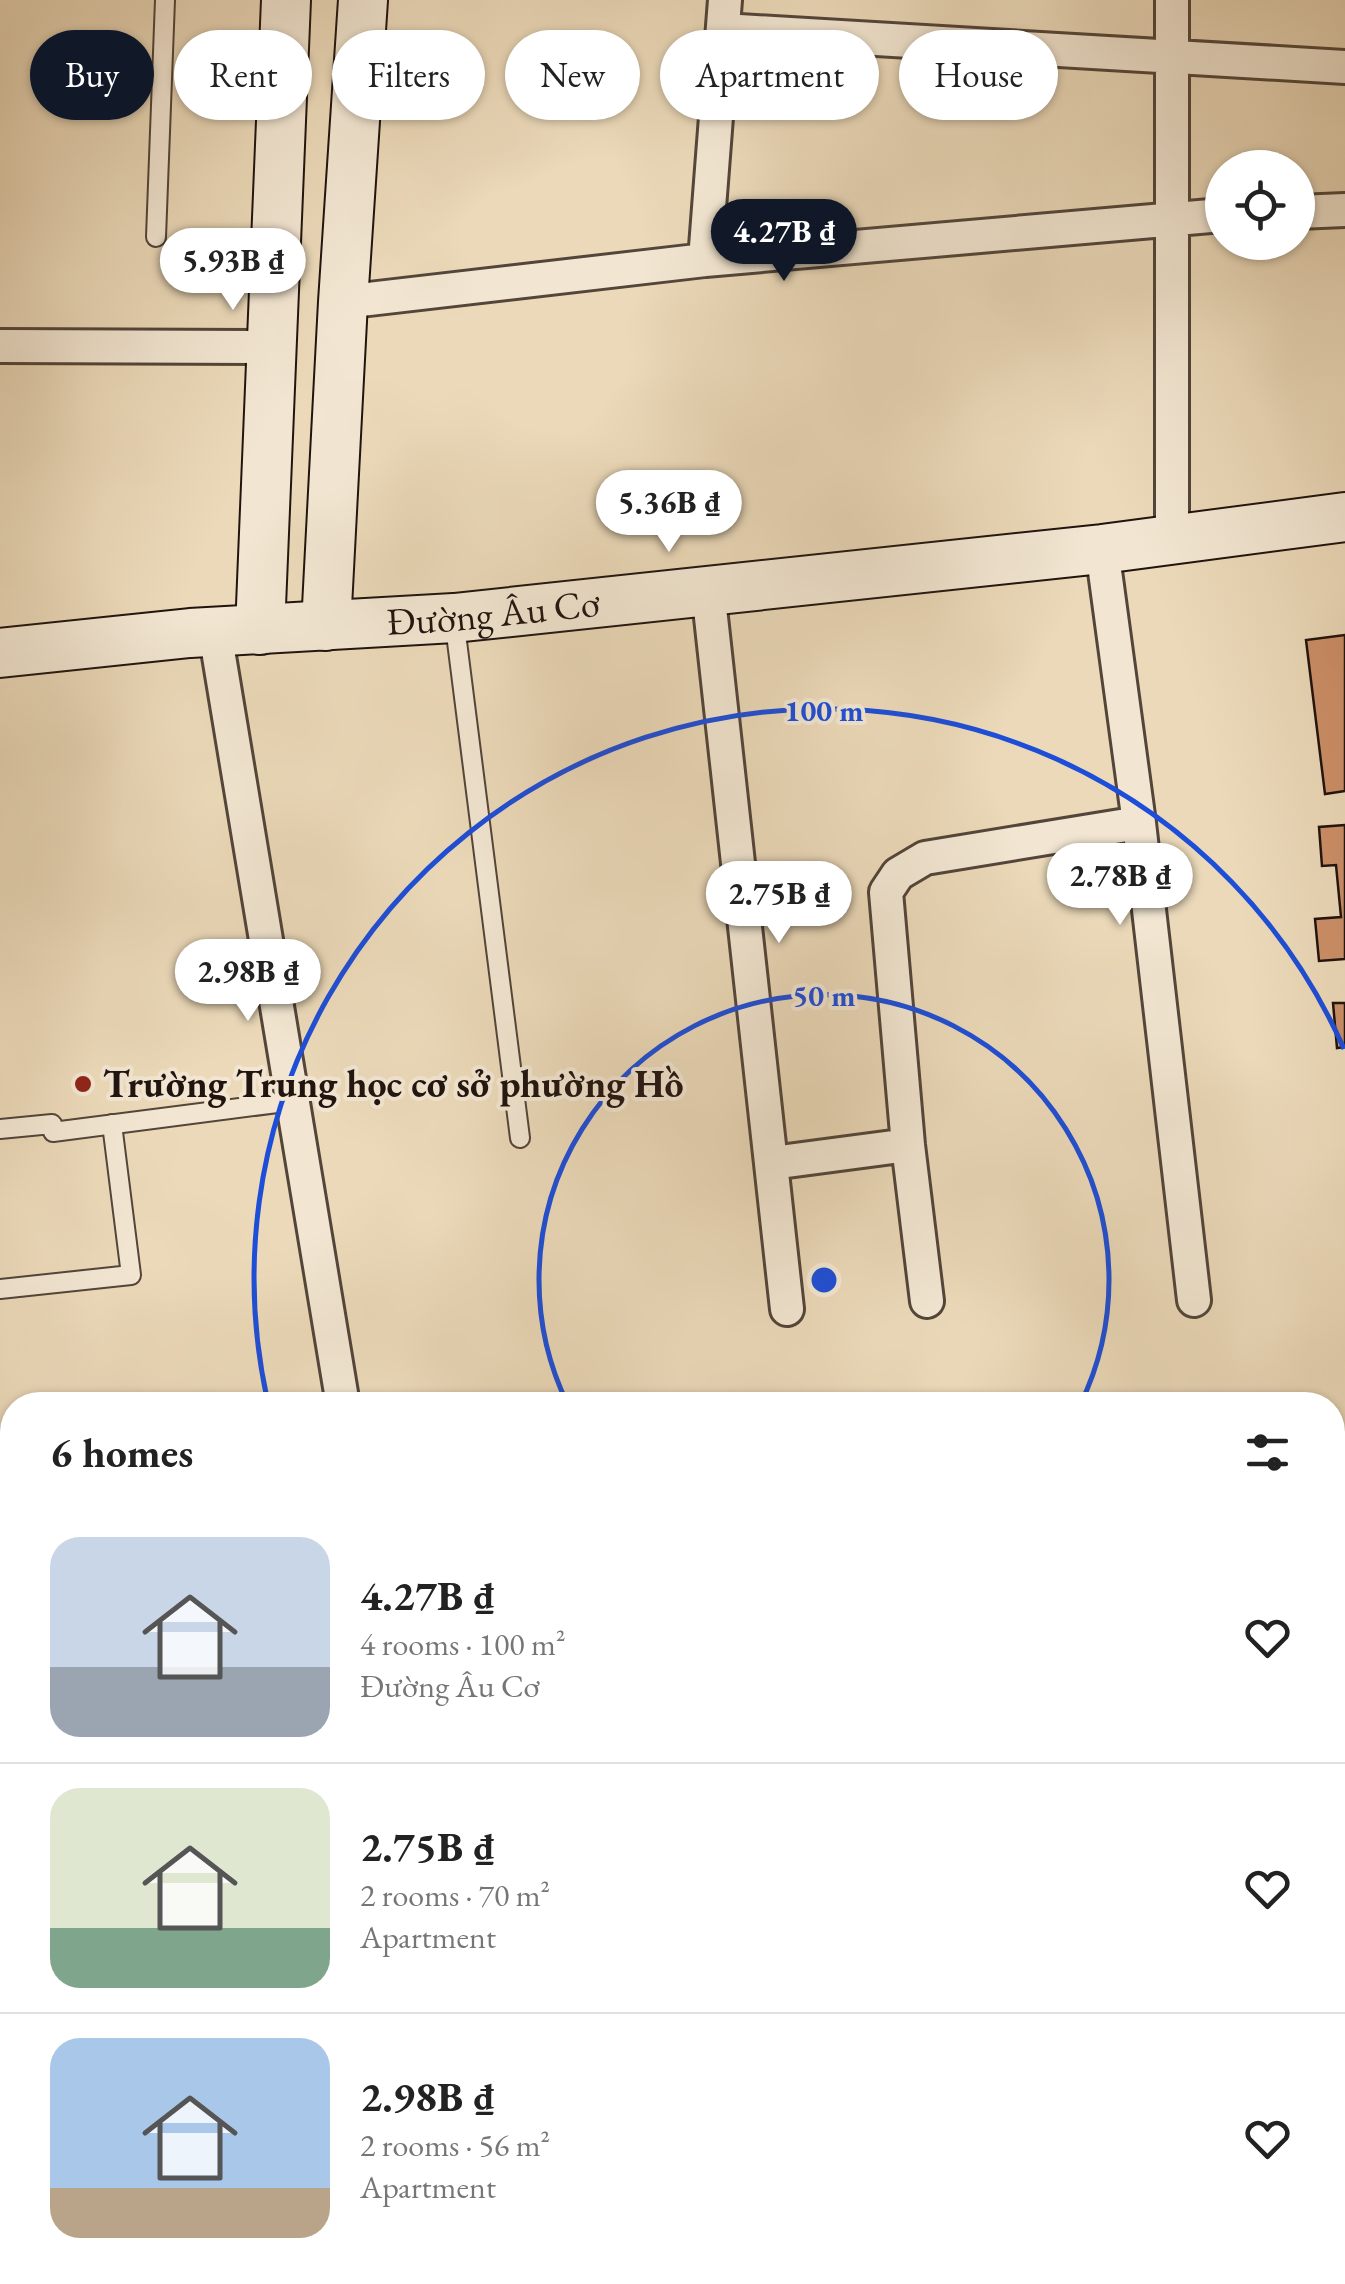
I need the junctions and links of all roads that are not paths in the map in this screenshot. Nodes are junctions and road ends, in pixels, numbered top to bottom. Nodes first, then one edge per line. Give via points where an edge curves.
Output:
1 (165, 0) edge
2 (286, 0) edge
3 (364, 0) edge
4 (1172, 0) edge
5 (724, 15) edge
6 (1171, 55) junction
7 (1345, 67) edge
8 (1345, 210) edge
9 (1315, 211) edge
10 (1205, 216) edge
11 (1172, 217) junction
12 (156, 237) dead end
13 (705, 260) junction
14 (342, 302) junction
15 (0, 346) edge
16 (270, 347) junction
17 (1345, 517) edge
18 (1172, 539) junction
19 (1102, 549) junction
20 (708, 590) junction
21 (454, 618) junction
22 (326, 626) junction
23 (237, 631) junction
24 (0, 653) edge
25 (1139, 824) junction
26 (292, 1101) junction
27 (112, 1124) junction
28 (0, 1129) edge
29 (520, 1138) dead end
30 (908, 1146) junction
31 (772, 1163) junction
32 (0, 1289) edge
33 (1194, 1300) dead end
34 (927, 1301) dead end
35 (788, 1310) dead end
36 (341, 1392) edge

1 - 12 lane
2 - 16 main road
3 - 14 main road
4 - 6 street
5 - 6 street
5 - 13 street
6 - 7 street
6 - 11 street
8 - 9 street
10 - 11 street
11 - 13 street
11 - 18 street
13 - 14 street
14 - 22 main road
15 - 16 street
16 - 23 main road
17 - 18 main road, Đường Âu Cơ
18 - 19 main road, Đường Âu Cơ
19 - 20 main road, Đường Âu Cơ
19 - 25 street
20 - 21 main road, Đường Âu Cơ
20 - 31 street
21 - 22 main road, Đường Âu Cơ
21 - 29 lane
22 - 23 main road, Đường Âu Cơ
23 - 24 main road, Đường Âu Cơ
23 - 26 street
25 - 30 street via 925,858 898,874 886,892
25 - 33 street
26 - 27 lane
26 - 36 street
27 - 28 lane via 53,1132 52,1124
27 - 32 lane via 131,1275
30 - 31 street
30 - 34 street
31 - 35 street

